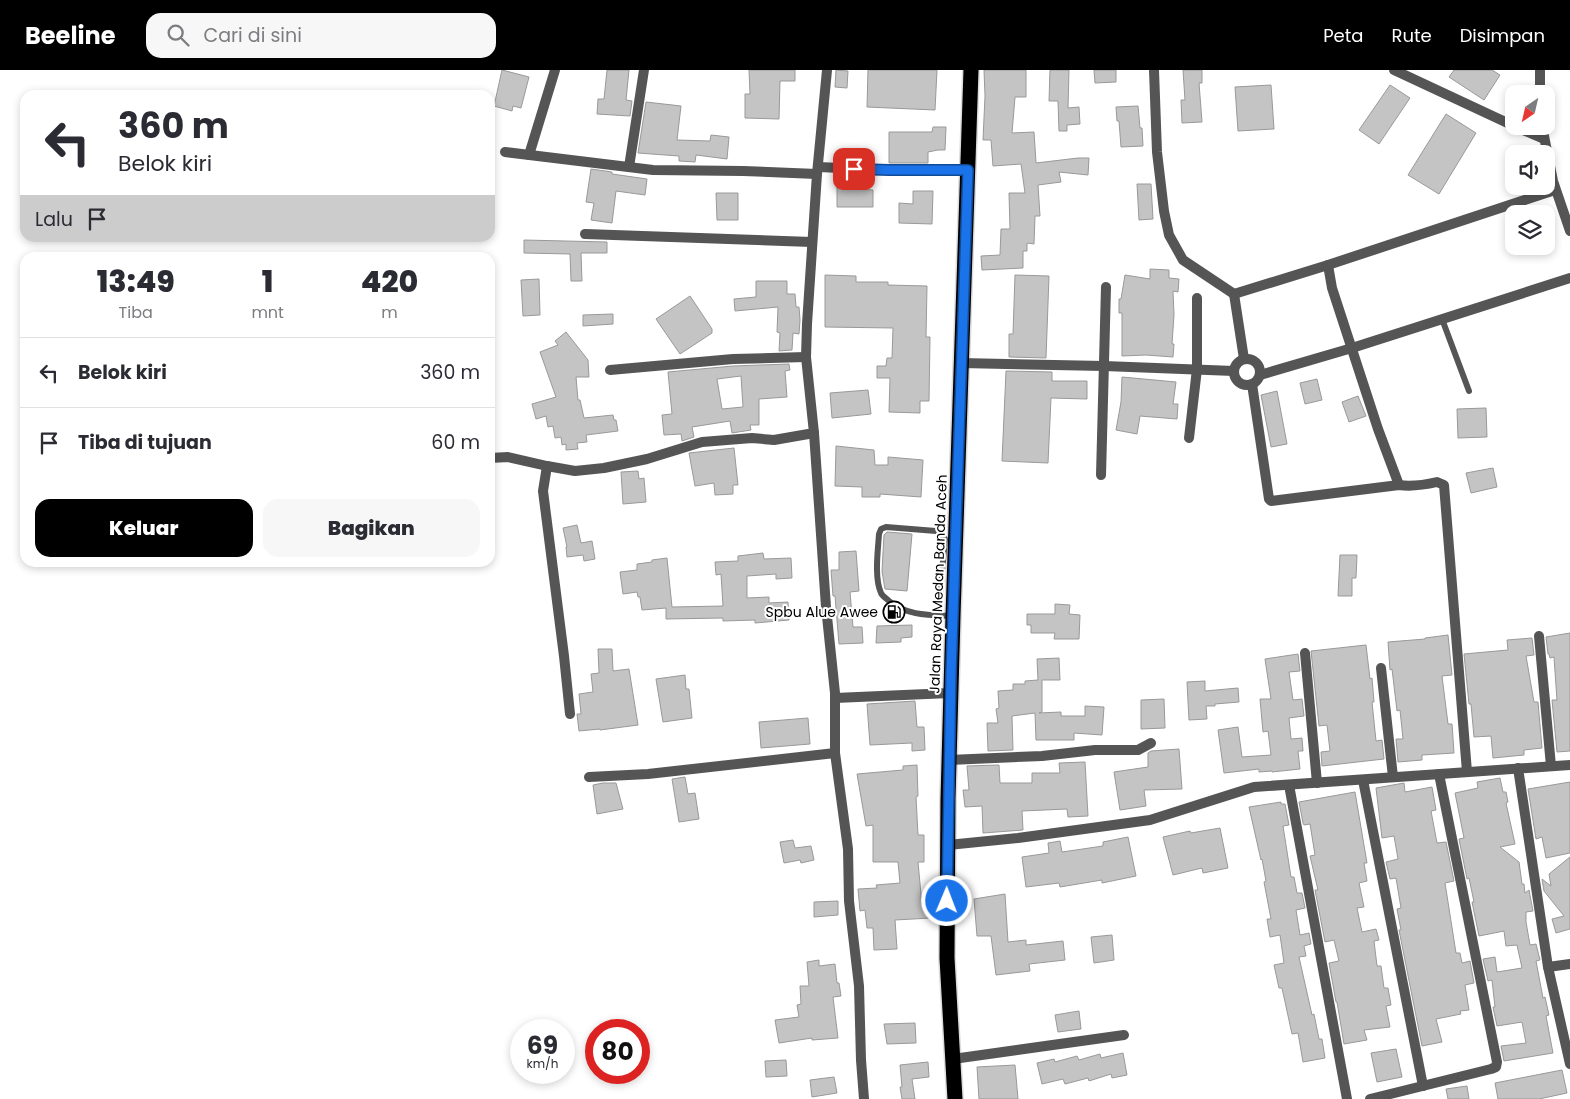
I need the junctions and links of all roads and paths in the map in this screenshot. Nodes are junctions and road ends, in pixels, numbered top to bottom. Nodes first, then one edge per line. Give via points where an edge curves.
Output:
1 (556, 70) edge
2 (644, 70) edge
3 (827, 70) edge
4 (971, 70) edge
5 (1154, 70) edge
6 (1394, 70) edge
7 (1540, 70) edge
8 (1540, 85) edge
9 (1505, 122) edge
10 (1535, 135) edge
11 (1543, 135) edge
12 (1544, 139) junction
13 (1545, 145) edge
14 (505, 152) dead end
15 (529, 155) junction
16 (629, 167) junction
17 (968, 170) junction
18 (817, 171) junction
19 (1555, 190) edge
20 (1540, 195) edge
21 (1570, 231) edge
22 (585, 234) dead end
23 (812, 242) junction
24 (1328, 264) junction
25 (1570, 278) edge
26 (1106, 288) dead end
27 (1234, 294) junction
28 (1197, 298) dead end
29 (1442, 318) junction
30 (1352, 348) junction
31 (806, 357) junction
32 (1244, 359) junction
33 (961, 363) junction
34 (1104, 366) junction
35 (1196, 369) junction
36 (610, 370) dead end
37 (1234, 372) junction
38 (1260, 375) junction
39 (1252, 384) junction
40 (1468, 391) dead end
41 (814, 434) junction
42 (1189, 438) dead end
43 (495, 458) edge
44 (548, 466) junction
45 (1101, 475) dead end
46 (1399, 485) junction
47 (945, 616) junction
48 (1539, 636) dead end
49 (1305, 653) dead end
50 (1381, 668) dead end
51 (950, 693) junction
52 (835, 698) junction
53 (570, 714) dead end
54 (1151, 743) dead end
55 (835, 753) junction
56 (949, 760) junction
57 (1570, 765) edge
58 (1551, 766) junction
59 (1518, 768) junction
60 (1467, 772) junction
61 (1439, 774) junction
62 (589, 777) dead end
63 (1393, 777) junction
64 (1363, 780) junction
65 (1317, 783) junction
66 (1289, 785) junction
67 (948, 845) junction
68 (1570, 964) edge
69 (1548, 967) junction
70 (1124, 1035) dead end
71 (953, 1059) junction
72 (1570, 1064) edge
73 (1423, 1086) junction
74 (864, 1099) edge
75 (955, 1099) edge
76 (1347, 1099) edge
77 (1370, 1099) edge

1 - 15 street
2 - 16 street
3 - 18 street
4 - 17 highway, Jalan Raya Medan Banda Aceh
5 - 27 street via 1157,152 1169,235 1182,260
6 - 9 street
7 - 8 street
10 - 12 street
11 - 12 street
12 - 13 street
14 - 15 street
15 - 16 street
16 - 18 street
17 - 18 street
17 - 33 highway, Jalan Raya Medan Banda Aceh
18 - 23 street
19 - 21 street
20 - 24 street
22 - 23 street
23 - 31 street
24 - 27 street
24 - 30 street via 1332,288
25 - 29 street
26 - 34 street
27 - 32 street
28 - 35 street
29 - 30 street
29 - 40 lane
30 - 38 street
30 - 46 street
31 - 36 street via 733,359
31 - 41 street
32 - 37 street via 1237,363
32 - 38 street via 1253,360 1259,366
33 - 34 street
33 - 47 highway, Jalan Raya Medan Banda Aceh
34 - 35 street
34 - 45 street
35 - 37 street
35 - 42 street
37 - 39 street via 1240,383
38 - 39 street
39 - 46 street via 1271,501
41 - 44 street via 774,440 752,438 702,442 604,468 575,471
41 - 52 street
43 - 44 street via 508,457
44 - 53 street via 543,491
46 - 60 street via 1409,487 1438,482 1444,485
47 - 47 lane via 904,610 881,594 878,580 881,529 941,532 945,539
47 - 51 highway, Jalan Raya Medan Banda Aceh
48 - 58 street
49 - 65 street
50 - 63 street
51 - 52 street
51 - 56 highway, Jalan Raya Medan Banda Aceh
52 - 55 street
54 - 56 street via 1138,750
55 - 62 street via 648,774
55 - 74 street via 848,849 848,901 859,986
56 - 67 highway, Jalan Raya Medan Banda Aceh
57 - 58 street
58 - 59 street
59 - 60 street
59 - 69 street
60 - 61 street
61 - 63 street
61 - 73 street via 1497,1062 1491,1069
63 - 64 street
64 - 65 street
64 - 73 street
65 - 66 street
66 - 67 street via 1254,787 1150,820
66 - 76 street
67 - 71 highway, Jalan Raya Medan Banda Aceh via 947,958
68 - 69 street
69 - 72 street
70 - 71 street
71 - 75 highway, Jalan Raya Medan Banda Aceh
73 - 77 street

